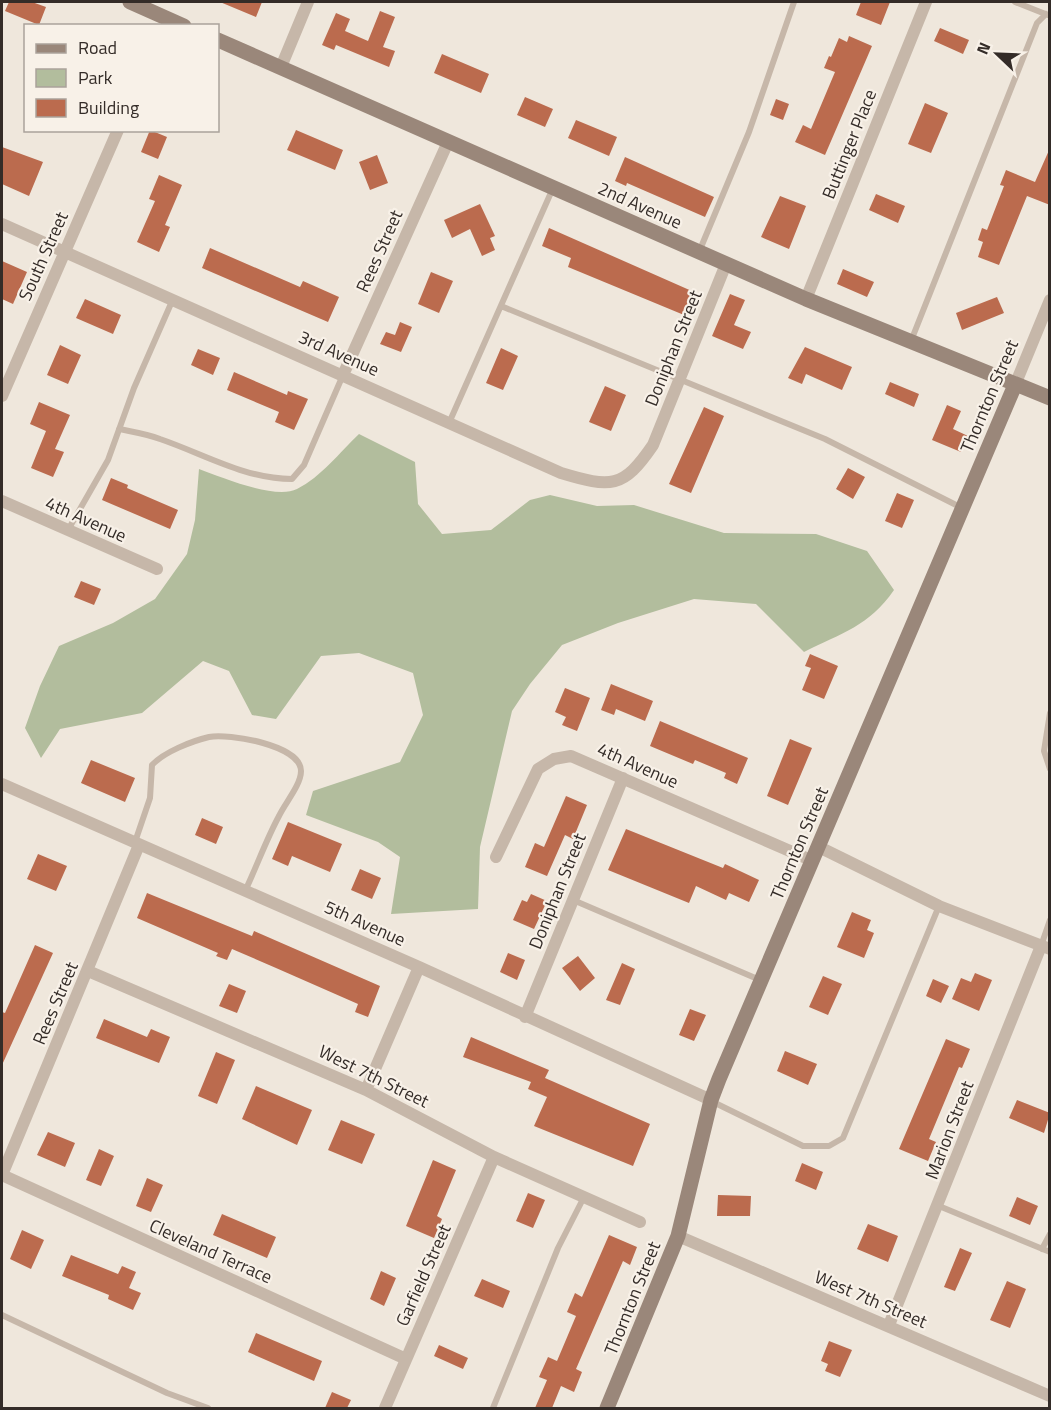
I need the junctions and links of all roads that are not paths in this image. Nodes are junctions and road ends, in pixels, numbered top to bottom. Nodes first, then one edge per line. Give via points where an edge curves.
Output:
1 (130, 2) edge
2 (308, 2) edge
3 (794, 2) edge
4 (926, 2) edge
5 (1016, 2) edge
6 (1048, 15) edge
7 (166, 22) edge
8 (219, 40) edge
9 (281, 67) junction
10 (117, 132) edge
11 (448, 142) junction
12 (553, 188) junction
13 (2, 224) edge
14 (64, 251) junction
15 (698, 252) junction
16 (726, 264) junction
17 (172, 299) junction
18 (806, 299) junction
19 (1050, 300) edge
20 (501, 306) junction
21 (911, 342) junction
22 (343, 375) junction
23 (680, 378) junction
24 (1015, 385) junction
25 (2, 396) edge
26 (1050, 398) edge
27 (449, 423) junction
28 (119, 429) junction
29 (653, 445) joint
30 (2, 501) edge
31 (963, 509) junction
32 (68, 530) junction
33 (157, 569) dead end
34 (1050, 713) edge
35 (1050, 769) edge
36 (623, 778) junction
37 (2, 784) edge
38 (137, 844) junction
39 (816, 854) junction
40 (496, 857) dead end
41 (244, 891) junction
42 (573, 900) junction
43 (939, 906) junction
44 (1050, 920) edge
45 (1045, 948) edge
46 (419, 967) junction
47 (88, 970) junction
48 (762, 980) junction
49 (525, 1017) junction
50 (366, 1090) junction
51 (711, 1100) junction
52 (494, 1157) junction
53 (2, 1175) edge
54 (584, 1197) junction
55 (939, 1206) junction
56 (640, 1222) dead end
57 (1050, 1234) edge
58 (678, 1236) junction
59 (1042, 1249) junction
60 (1050, 1252) edge
61 (2, 1315) edge
62 (889, 1326) junction
63 (406, 1359) junction
64 (1050, 1396) edge
65 (208, 1408) edge
66 (385, 1408) edge
67 (493, 1408) edge
68 (607, 1408) edge

1 - 7 street
2 - 9 street
3 - 15 lane via 749,132
4 - 18 street, Buttinger Place
5 - 6 lane
6 - 21 lane via 1037,23
8 - 9 street, 2nd Avenue
9 - 11 street, 2nd Avenue
10 - 14 street, South Street
11 - 12 street, 2nd Avenue
11 - 22 street, Rees Street
12 - 15 street, 2nd Avenue
12 - 20 lane
13 - 14 street, 3rd Avenue
14 - 17 street, 3rd Avenue
14 - 25 street, South Street
15 - 16 street, 2nd Avenue
16 - 18 street, 2nd Avenue
16 - 23 street, Doniphan Street
17 - 22 street, 3rd Avenue
17 - 28 lane
18 - 21 street, 2nd Avenue
19 - 24 street, Thornton Street
20 - 23 lane
20 - 27 lane
21 - 24 street, 2nd Avenue
22 - 27 street, 3rd Avenue
22 - 28 lane via 304,465 292,479 245,472 159,438
23 - 29 street, Doniphan Street
23 - 31 lane via 825,439
24 - 26 street, 2nd Avenue
24 - 31 street, Thornton Street
27 - 29 street, 3rd Avenue via 561,473 614,483 635,471
28 - 32 lane via 108,460
30 - 32 street, 4th Avenue
31 - 39 street, Thornton Street
32 - 33 street, 4th Avenue
34 - 35 lane via 1044,751
36 - 39 street, 4th Avenue
36 - 40 street, 4th Avenue via 572,756 554,759 538,769
36 - 42 street, Doniphan Street
37 - 38 street, 5th Avenue
38 - 41 street, 5th Avenue
38 - 41 lane via 150,798 152,765 158,758 218,736 236,736 285,752 297,760 301,769 299,780
38 - 47 street, Rees Street
39 - 43 street, 4th Avenue
39 - 48 street, Thornton Street
41 - 46 street, 5th Avenue
42 - 48 lane
42 - 49 street, Doniphan Street
43 - 45 street, 4th Avenue
43 - 51 lane via 843,1138 829,1146 803,1146
44 - 45 lane
45 - 55 street, Marion Street
46 - 49 street, 5th Avenue
46 - 50 street
47 - 50 street, West 7th Street
47 - 53 street, Rees Street
48 - 51 street, Thornton Street
49 - 51 street, 5th Avenue
50 - 52 street, West 7th Street
51 - 58 street, Thornton Street
52 - 54 street, West 7th Street
52 - 63 street, Garfield Street
53 - 63 street, Cleveland Terrace
54 - 56 street, West 7th Street
54 - 67 lane via 558,1248
55 - 59 lane
55 - 62 street, Marion Street
57 - 59 lane
58 - 62 street, West 7th Street
58 - 68 street, Thornton Street
59 - 60 lane
61 - 65 lane via 167,1393
62 - 64 street, West 7th Street
63 - 66 street, Garfield Street

